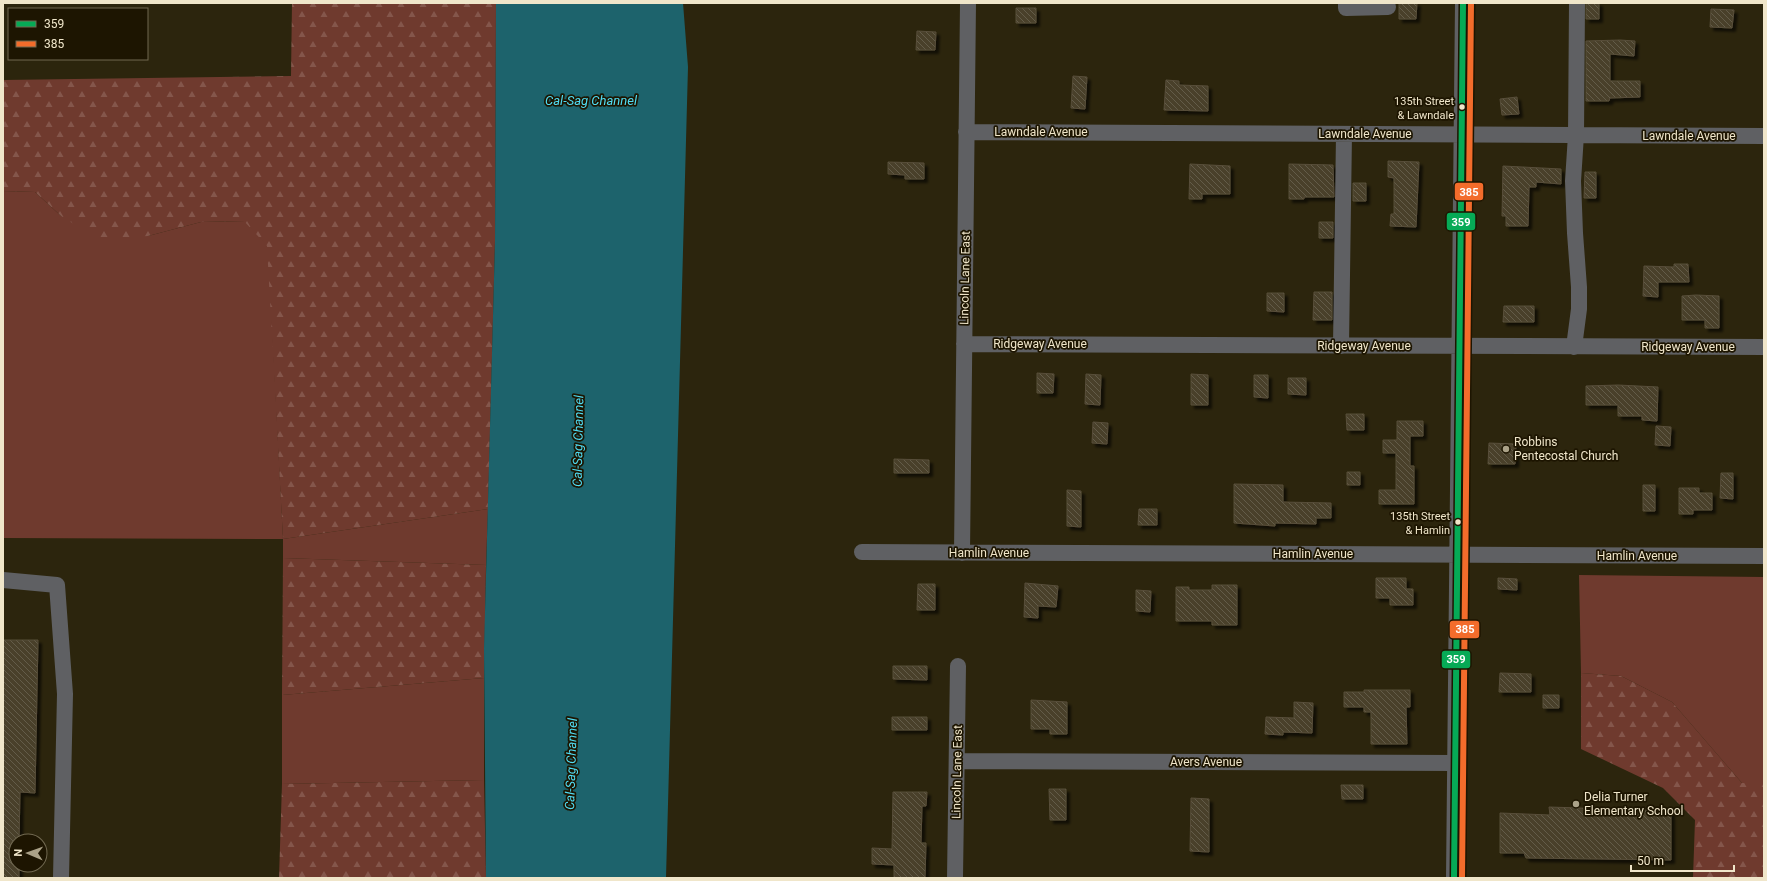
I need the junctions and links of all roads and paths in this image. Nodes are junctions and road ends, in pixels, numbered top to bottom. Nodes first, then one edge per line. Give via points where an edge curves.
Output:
1 (968, 3) edge
2 (1346, 3) edge
3 (1463, 3) edge
4 (1578, 3) edge
5 (1388, 7) dead end
6 (966, 132) junction
7 (1344, 134) junction
8 (1462, 134) junction
9 (1576, 135) junction
10 (1764, 136) edge
11 (964, 344) junction
12 (1341, 346) junction
13 (1459, 346) junction
14 (1574, 347) junction
15 (1764, 347) edge
16 (862, 552) dead end
17 (962, 553) junction
18 (1457, 555) junction
19 (1764, 556) edge
20 (3, 580) edge
21 (958, 666) dead end
22 (957, 761) junction
23 (1455, 763) junction
24 (61, 878) edge
25 (955, 878) edge
26 (1454, 878) edge

1 - 6 street, Lincoln Lane East
2 - 5 street via 1346,8
3 - 8 street
4 - 9 street
6 - 7 street, Lawndale Avenue
6 - 11 street, Lincoln Lane East
7 - 8 street, Lawndale Avenue
7 - 12 street
8 - 9 street, Lawndale Avenue
8 - 13 street
9 - 10 street, Lawndale Avenue
9 - 14 street via 1574,205 1579,309
11 - 12 street, Ridgeway Avenue
11 - 17 street, Lincoln Lane East
12 - 13 street, Ridgeway Avenue
13 - 14 street, Ridgeway Avenue
13 - 18 street
14 - 15 street, Ridgeway Avenue
16 - 17 street, Hamlin Avenue
17 - 18 street, Hamlin Avenue
18 - 19 street, Hamlin Avenue
18 - 23 street
20 - 24 street via 57,585 65,694
21 - 22 street, Lincoln Lane East
22 - 23 street, Avers Avenue
22 - 25 street, Lincoln Lane East
23 - 26 street

